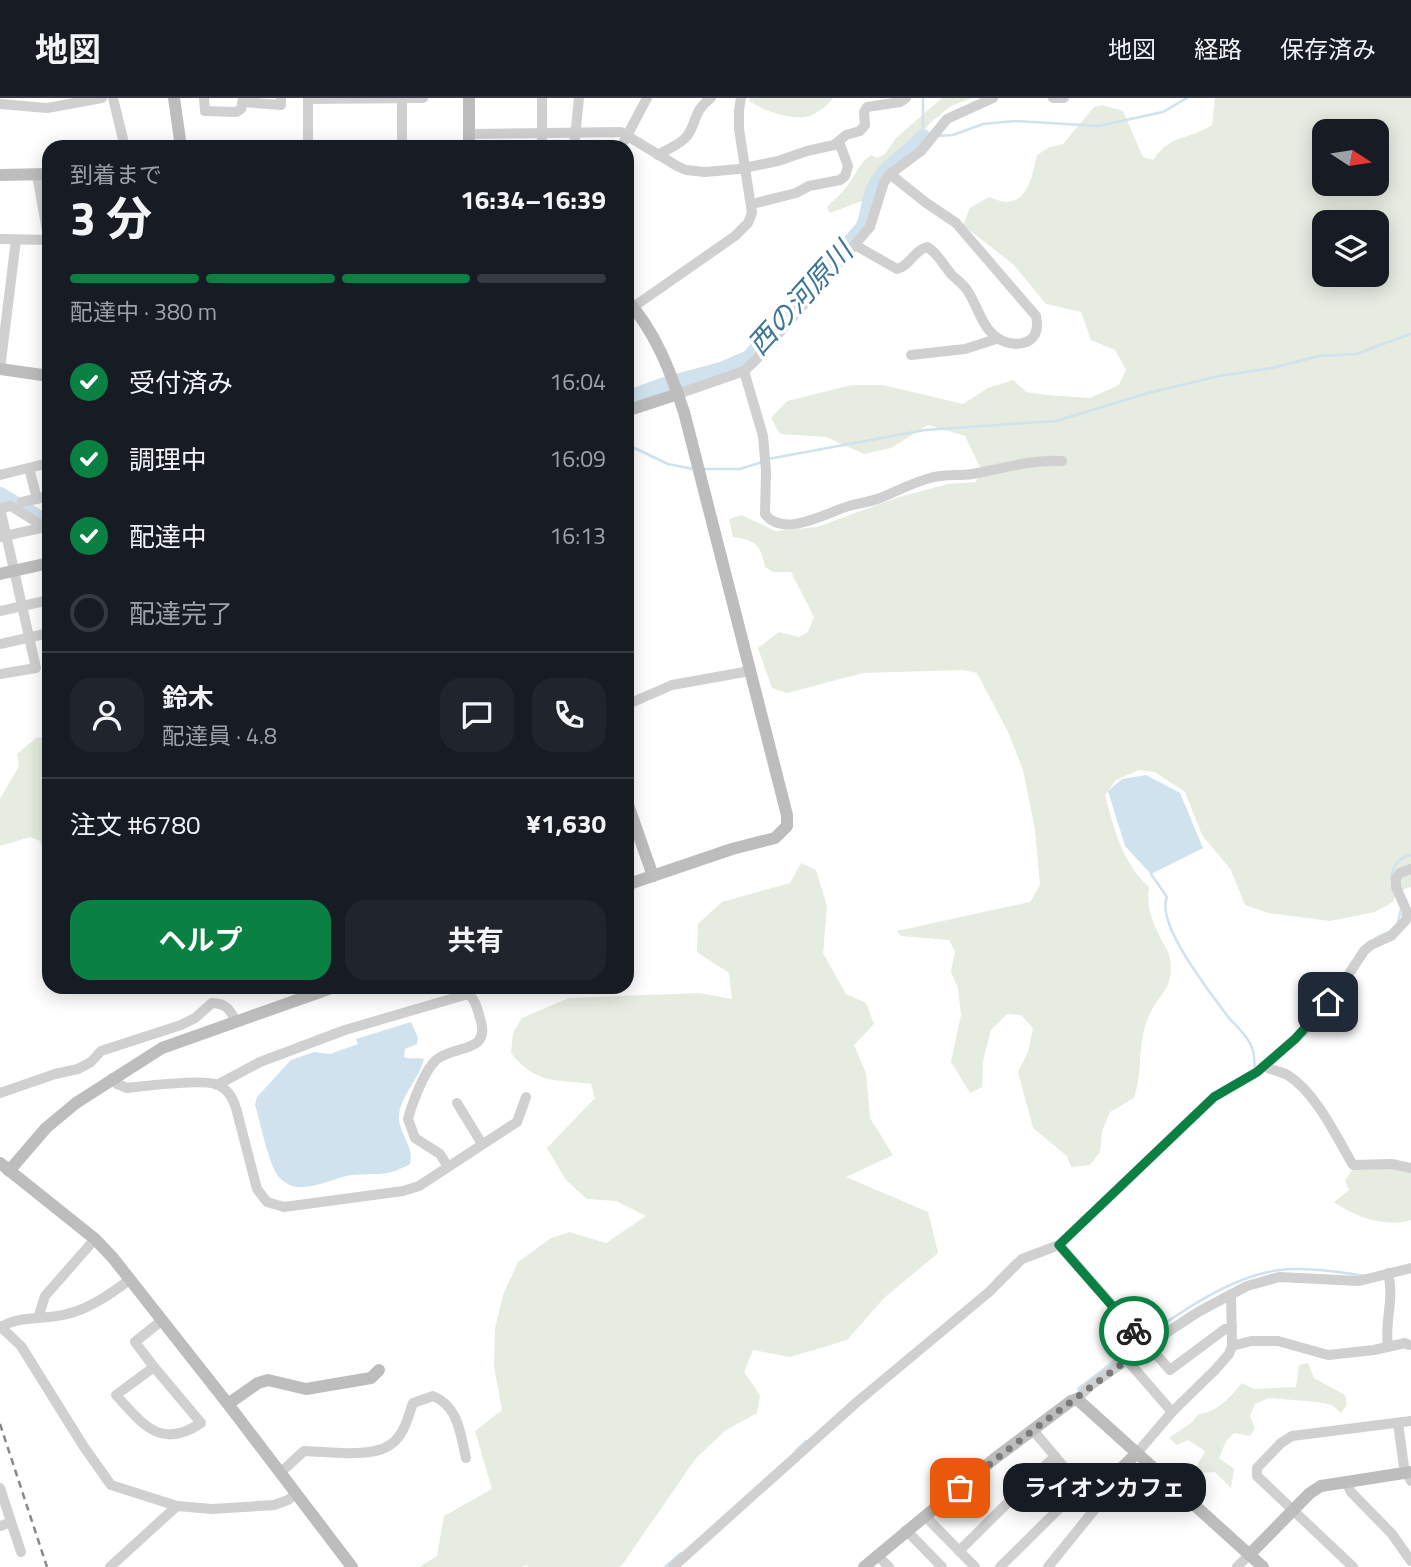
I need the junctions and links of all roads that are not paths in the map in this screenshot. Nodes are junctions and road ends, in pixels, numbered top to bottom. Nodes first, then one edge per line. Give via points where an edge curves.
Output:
1 (102, 98) edge
2 (113, 98) edge
3 (174, 98) edge
4 (204, 98) edge
5 (281, 98) edge
6 (402, 98) edge
7 (423, 98) edge
8 (469, 98) edge
9 (542, 98) edge
10 (579, 98) edge
11 (648, 98) edge
12 (711, 98) edge
13 (741, 98) edge
14 (906, 98) edge
15 (993, 98) edge
16 (1053, 98) edge
17 (1064, 98) edge
18 (308, 99) edge
19 (243, 100) edge
20 (3, 102) edge
21 (574, 132) junction
22 (542, 133) junction
23 (628, 135) junction
24 (122, 140) edge
25 (180, 140) edge
26 (308, 140) edge
27 (403, 140) edge
28 (469, 140) edge
29 (542, 140) edge
30 (574, 140) edge
31 (625, 140) edge
32 (839, 142) junction
33 (658, 155) junction
34 (746, 168) junction
35 (42, 174) edge
36 (890, 174) junction
37 (0, 175) edge
38 (752, 204) junction
39 (0, 239) edge
40 (16, 240) junction
41 (42, 241) edge
42 (855, 244) junction
43 (634, 303) edge
44 (634, 312) edge
45 (996, 339) junction
46 (911, 355) dead end
47 (0, 369) edge
48 (744, 371) junction
49 (42, 375) edge
50 (678, 394) junction
51 (634, 408) edge
52 (1062, 461) dead end
53 (42, 465) edge
54 (29, 468) junction
55 (0, 475) edge
56 (42, 498) edge
57 (37, 499) junction
58 (22, 502) dead end
59 (0, 508) edge
60 (42, 525) edge
61 (42, 529) edge
62 (3, 536) edge
63 (42, 565) edge
64 (15, 571) junction
65 (0, 574) edge
66 (42, 602) edge
67 (23, 606) junction
68 (0, 611) edge
69 (42, 634) edge
70 (30, 637) junction
71 (0, 644) edge
72 (750, 671) junction
73 (0, 674) edge
74 (634, 702) edge
75 (634, 822) edge
76 (1411, 869) edge
77 (653, 876) junction
78 (634, 882) edge
79 (314, 994) edge
80 (236, 1021) junction
81 (1264, 1066) junction
82 (112, 1078) junction
83 (217, 1085) junction
84 (0, 1093) edge
85 (526, 1097) dead end
86 (457, 1103) dead end
87 (482, 1144) junction
88 (5, 1167) edge
89 (448, 1167) junction
90 (1411, 1168) edge
91 (95, 1239) junction
92 (1059, 1245) junction
93 (1411, 1268) edge
94 (1388, 1273) junction
95 (129, 1280) junction
96 (1231, 1294) junction
97 (38, 1318) junction
98 (161, 1321) junction
99 (1, 1326) edge
100 (1232, 1328) junction
101 (1148, 1345) junction
102 (1409, 1345) dead end
103 (1232, 1346) junction
104 (1388, 1347) junction
105 (1127, 1360) junction
106 (154, 1367) junction
107 (379, 1370) dead end
108 (1077, 1399) junction
109 (228, 1404) junction
110 (1171, 1412) junction
111 (1411, 1421) edge
112 (1398, 1423) junction
113 (1032, 1429) junction
114 (1136, 1453) junction
115 (1055, 1456) junction
116 (466, 1458) dead end
117 (280, 1474) junction
118 (1409, 1476) edge
119 (1346, 1482) junction
120 (1082, 1487) junction
121 (0, 1490) edge
122 (1095, 1490) junction
123 (295, 1494) junction
124 (177, 1506) junction
125 (1293, 1509) junction
126 (925, 1516) junction
127 (11, 1522) junction
128 (0, 1526) edge
129 (906, 1530) junction
130 (958, 1551) junction
131 (21, 1552) dead end
132 (877, 1555) junction
133 (1249, 1555) junction
134 (1411, 1561) edge
135 (110, 1567) edge
136 (352, 1567) edge
137 (673, 1567) edge
138 (864, 1567) edge
139 (889, 1567) edge
140 (942, 1567) edge
141 (975, 1567) edge
142 (1000, 1567) edge
143 (1048, 1567) edge
144 (1237, 1567) edge
145 (1263, 1567) edge
146 (1353, 1567) edge

1 - 20 street via 47,108
2 - 24 street
3 - 25 street
4 - 19 street via 205,111 236,112
5 - 19 street via 281,105
6 - 7 street
6 - 18 street
6 - 27 street
8 - 28 street
9 - 22 street
10 - 21 street
11 - 23 street
12 - 33 street via 697,111 688,135
13 - 34 street via 739,129
14 - 32 street via 867,107 865,125
15 - 36 street via 947,119 921,151
16 - 17 street
18 - 26 street
21 - 22 street
21 - 23 street
21 - 30 street
22 - 28 street
22 - 29 street
23 - 31 street
23 - 33 street
32 - 34 street
32 - 38 street via 848,166 840,180
33 - 34 street via 686,170
34 - 38 street
35 - 37 street
36 - 42 street via 870,227
36 - 45 street via 956,223 1036,316 1036,334 1028,342
38 - 43 street via 748,223 736,236
39 - 40 street
40 - 41 street
40 - 47 street
42 - 45 street via 897,269 922,248 934,251 967,289
42 - 48 street
44 - 50 street via 653,335
45 - 46 street via 965,349
47 - 49 street
48 - 50 street
48 - 52 street via 763,436 765,514 781,524 832,514 933,477 1038,460
50 - 51 street
50 - 72 street
53 - 54 street
54 - 55 street
54 - 57 street
56 - 57 street
57 - 58 street
59 - 60 street via 10,506
59 - 62 street
61 - 62 street
62 - 64 street
63 - 64 street
64 - 65 street
64 - 67 street
66 - 67 street
67 - 68 street
67 - 70 street
69 - 70 street
70 - 71 street
70 - 73 street via 36,668
72 - 74 street via 672,685
72 - 77 street via 788,825 775,838
75 - 77 street
76 - 81 street via 1396,878 1406,920 1391,936 1364,951 1314,1021
77 - 78 street
79 - 80 street
80 - 82 street via 162,1048
80 - 84 street via 229,1009 212,1003 181,1025 101,1051 78,1069
81 - 90 street via 1295,1080 1322,1112 1353,1165
81 - 92 street via 1214,1097
82 - 83 street via 127,1088
82 - 88 street via 46,1128
83 - 89 street via 233,1097 257,1189 275,1206 403,1191
83 - 89 street via 260,1062 345,1030 468,994 474,998 482,1038 475,1045 444,1054 431,1066 408,1119 415,1138 440,1154
85 - 87 street via 517,1122
86 - 87 street
87 - 89 street
88 - 91 street
91 - 95 street
91 - 97 street via 45,1296
92 - 101 street
92 - 137 street via 1022,1259
93 - 94 street
94 - 96 street via 1359,1282 1267,1279
94 - 104 street via 1392,1299 1386,1328
95 - 97 street via 86,1307
95 - 98 street
96 - 100 street
96 - 101 street
97 - 99 street
98 - 106 street via 135,1342
98 - 109 street
99 - 124 street via 21,1346 111,1485
100 - 101 street via 1170,1370
100 - 103 street
101 - 105 street
102 - 104 street
103 - 104 street via 1279,1341 1328,1355
103 - 110 street via 1216,1370
105 - 108 street
105 - 110 street
106 - 106 street via 201,1423 184,1434 145,1427 116,1395
107 - 109 street via 371,1378 306,1388 268,1380
108 - 113 street
108 - 114 street
109 - 117 street
110 - 114 street
111 - 112 street
112 - 118 street
112 - 125 street via 1292,1436 1281,1443 1257,1468 1257,1476
113 - 115 street
113 - 126 street
114 - 122 street
114 - 133 street
115 - 120 street
115 - 130 street
116 - 117 street via 456,1416 445,1401 433,1396 413,1403 405,1428 390,1446 368,1453 304,1451
117 - 123 street
118 - 119 street
119 - 125 street via 1321,1486
119 - 134 street
120 - 122 street
120 - 142 street
121 - 127 street
122 - 143 street via 1094,1509
123 - 124 street via 274,1505 226,1509
123 - 136 street
124 - 135 street
125 - 133 street
125 - 146 street
126 - 129 street
126 - 130 street
127 - 128 street
127 - 131 street
129 - 132 street
129 - 140 street
130 - 141 street
132 - 138 street
132 - 139 street
133 - 144 street
133 - 145 street

